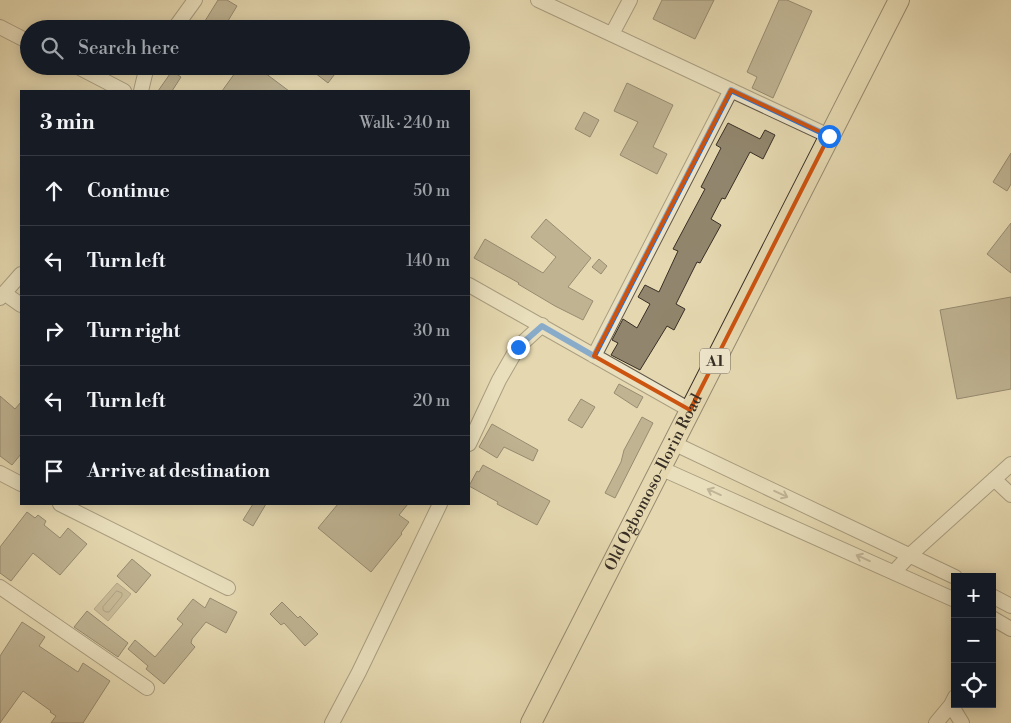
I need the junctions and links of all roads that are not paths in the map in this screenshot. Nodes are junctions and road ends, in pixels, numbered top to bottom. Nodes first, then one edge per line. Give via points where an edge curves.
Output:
1 (195, 0) edge
2 (538, 0) edge
3 (630, 0) edge
4 (899, 0) edge
5 (181, 20) edge
6 (0, 27) edge
7 (612, 34) junction
8 (20, 37) edge
9 (93, 75) edge
10 (145, 75) edge
11 (122, 90) edge
12 (141, 90) edge
13 (731, 90) junction
14 (829, 136) junction
15 (20, 275) edge
16 (470, 286) edge
17 (2, 296) edge
18 (20, 305) edge
19 (542, 326) junction
20 (594, 356) junction
21 (690, 410) junction
22 (470, 442) edge
23 (673, 443) junction
24 (1011, 464) edge
25 (660, 468) junction
26 (0, 473) edge
27 (994, 479) junction
28 (20, 483) edge
29 (1011, 495) edge
30 (62, 505) edge
31 (440, 505) edge
32 (910, 555) junction
33 (894, 572) junction
34 (951, 575) edge
35 (0, 587) edge
36 (228, 588) dead end
37 (951, 598) edge
38 (996, 598) edge
39 (1011, 606) edge
40 (996, 620) edge
41 (1011, 629) edge
42 (147, 688) dead end
43 (951, 704) edge
44 (956, 708) edge
45 (332, 723) edge
46 (530, 723) edge
47 (936, 723) edge
48 (962, 723) edge

1 - 5 street
2 - 7 street
3 - 7 street
4 - 14 highway, Old Ogbomoso-Ilorin Road / A1
6 - 8 street
7 - 13 street
9 - 11 street
10 - 12 street
13 - 14 street
13 - 20 street
14 - 21 highway, Old Ogbomoso-Ilorin Road / A1
15 - 17 street
16 - 19 street
17 - 18 street
19 - 20 street
19 - 22 street via 518,347
20 - 21 street
21 - 23 highway, Old Ogbomoso-Ilorin Road / A1
23 - 25 highway, Old Ogbomoso-Ilorin Road / A1
23 -> 32 street
24 - 27 street
33 -> 25 street
25 - 46 highway, Old Ogbomoso-Ilorin Road / A1
26 - 28 street
27 - 29 street
27 - 32 street
30 - 36 street
31 - 45 street
32 - 33 street
32 - 34 street
33 - 37 street
35 - 42 street
38 - 39 street
40 - 41 street
43 - 47 street
44 - 48 street

